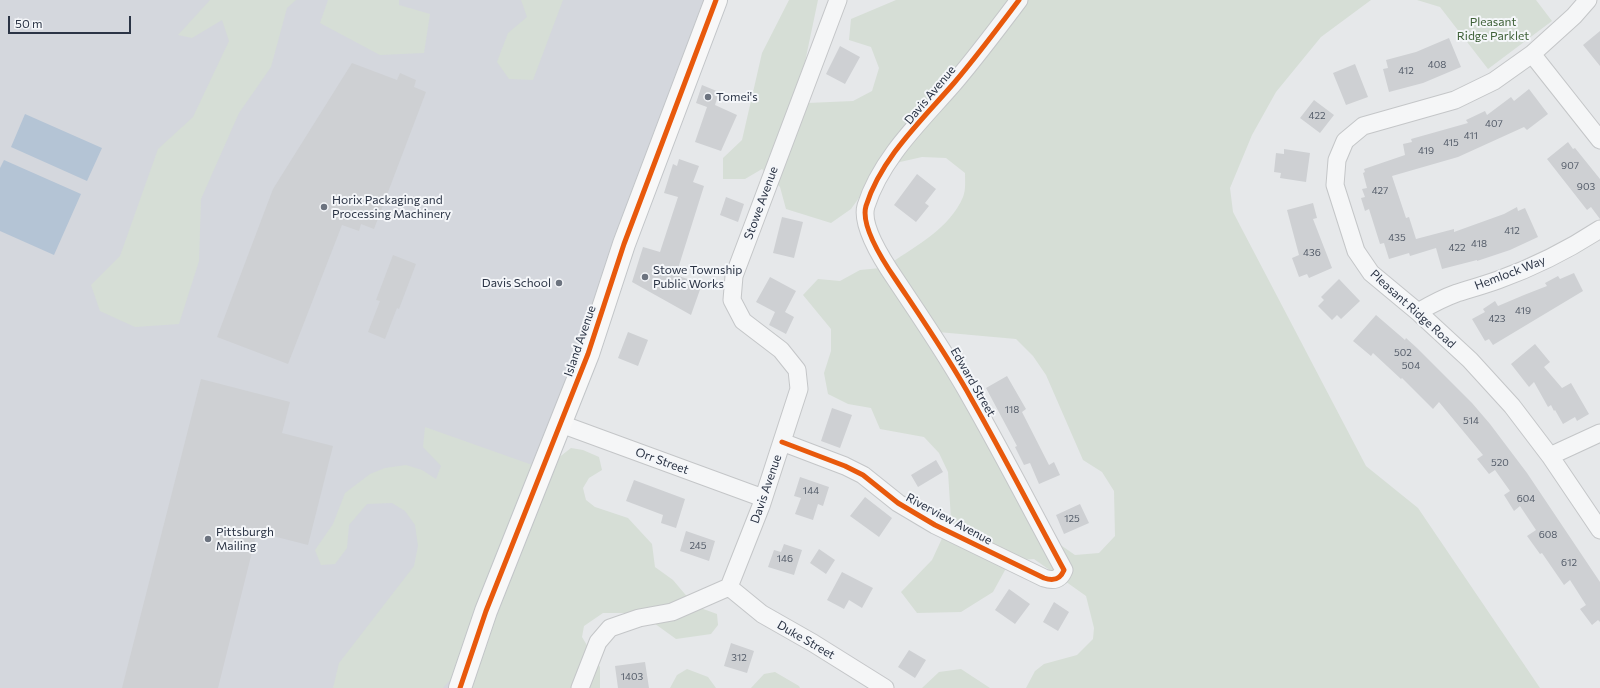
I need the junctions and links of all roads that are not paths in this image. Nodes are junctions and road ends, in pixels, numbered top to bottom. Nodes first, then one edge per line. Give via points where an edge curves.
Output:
1 (716, 0) edge
2 (838, 0) edge
3 (1019, 0) edge
4 (1588, 0) edge
5 (1532, 54) junction
6 (1600, 140) edge
7 (866, 207) joint
8 (1600, 229) edge
9 (1418, 312) junction
10 (799, 389) joint
11 (561, 424) junction
12 (1600, 433) edge
13 (782, 442) junction
14 (1550, 456) junction
15 (763, 498) junction
16 (1600, 530) edge
17 (1064, 570) joint
18 (729, 587) junction
19 (463, 679) edge
20 (448, 688) edge
21 (580, 688) edge
22 (885, 688) edge

1 - 11 main road, Island Avenue via 624,244 588,354
2 - 10 street, Stowe Avenue via 734,276 732,300 743,322 781,350 797,370
3 - 7 street, Davis Avenue via 956,81 892,156 875,184
4 - 5 street, Pleasant Ridge Road
5 - 6 street
5 - 9 street, Pleasant Ridge Road via 1494,81 1455,100 1363,126 1346,141 1337,160 1335,185 1356,251 1371,273
7 - 17 street, Edward Street via 864,215 884,262 972,399
8 - 9 street, Hemlock Way via 1574,246 1538,264 1442,299
9 - 14 street, Pleasant Ridge Road via 1470,360 1507,400
10 - 13 street, Davis Avenue
11 - 15 street, Orr Street
11 - 19 main road, Island Avenue via 486,611
12 - 14 street
13 - 15 street, Davis Avenue
13 - 17 street, Riverview Avenue via 845,466 935,525 1044,578 1056,579 1062,576
14 - 16 street, Pleasant Ridge Road
15 - 18 street, Davis Avenue
18 - 21 street via 672,612 639,618 610,628 598,642
18 - 22 street, Duke Street via 762,614 813,642
19 - 20 street

